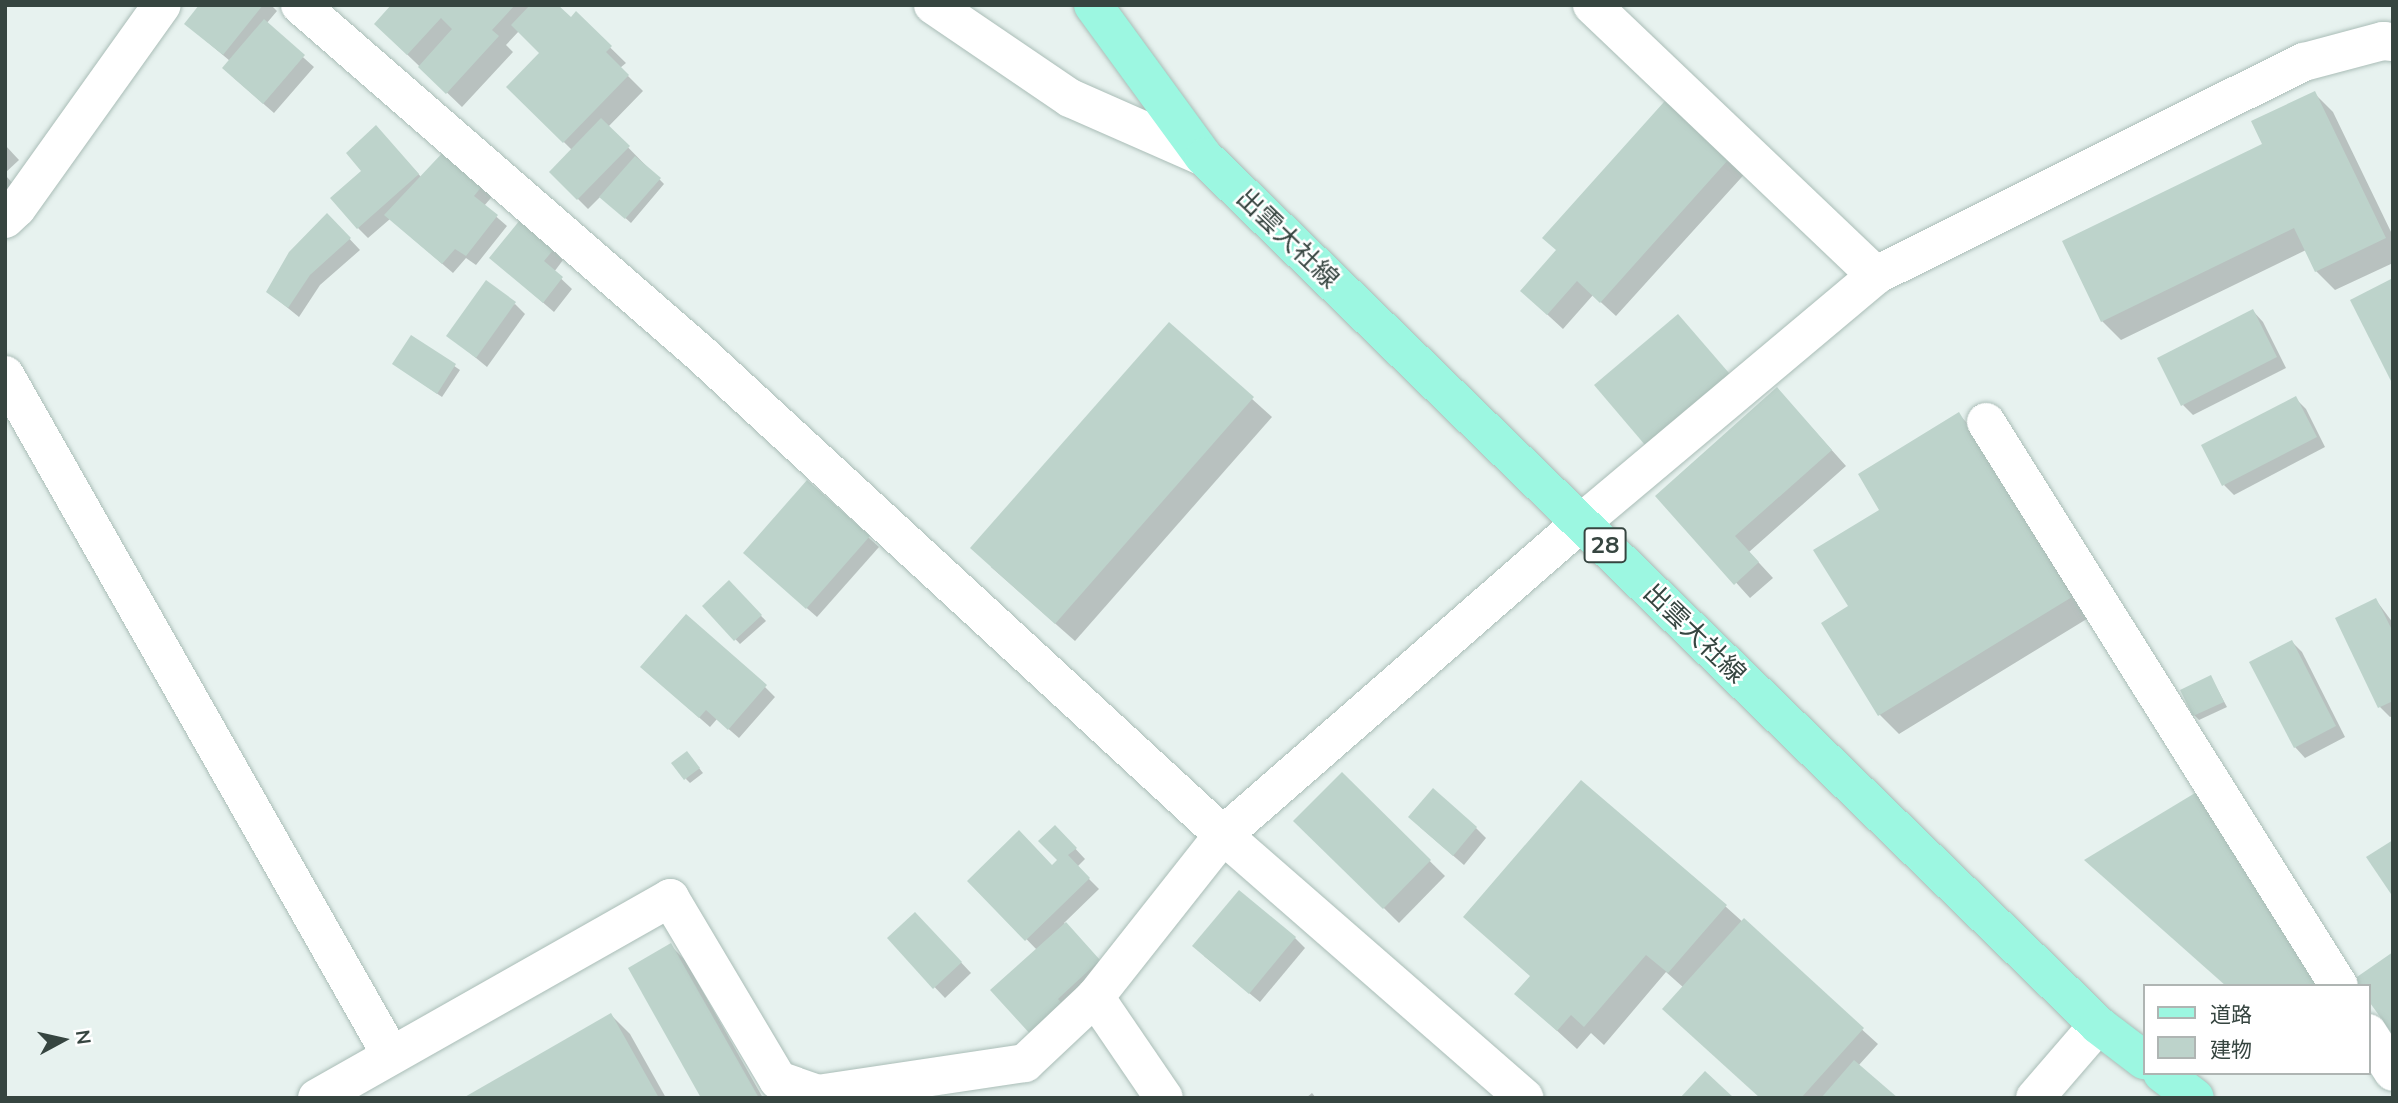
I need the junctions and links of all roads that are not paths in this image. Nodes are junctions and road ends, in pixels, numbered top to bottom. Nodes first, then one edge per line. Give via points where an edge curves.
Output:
1 (162, 5) edge
2 (300, 5) edge
3 (933, 5) edge
4 (1093, 5) edge
5 (1592, 5) edge
6 (2393, 42) edge
7 (1204, 157) junction
8 (5, 219) edge
9 (1876, 275) junction
10 (5, 375) edge
11 (1986, 422) dead end
12 (1582, 522) junction
13 (1223, 835) junction
14 (2338, 984) edge
15 (1095, 997) junction
16 (2098, 1025) junction
17 (2370, 1035) edge
18 (390, 1055) junction
19 (2142, 1058) edge
20 (2393, 1072) edge
21 (2165, 1075) edge
22 (949, 1087) edge
23 (317, 1098) edge
24 (1164, 1098) edge
25 (1525, 1098) edge
26 (2035, 1098) edge
27 (2195, 1098) edge

1 - 8 street
2 - 13 street via 700,353
3 - 7 street via 1070,99
4 - 7 main road, 出雲大社線 / 28
5 - 9 street
6 - 9 street via 2304,62
7 - 12 main road, 出雲大社線 / 28
9 - 12 street
10 - 18 street
11 - 14 street
12 - 13 street
12 - 16 main road, 出雲大社線 / 28
13 - 15 street
13 - 25 street
15 - 22 street via 1025,1063
15 - 24 street
16 - 19 main road, 出雲大社線 / 28
16 - 26 street
17 - 20 street
18 - 22 street via 670,898 778,1080 818,1094
18 - 23 street
21 - 27 main road

